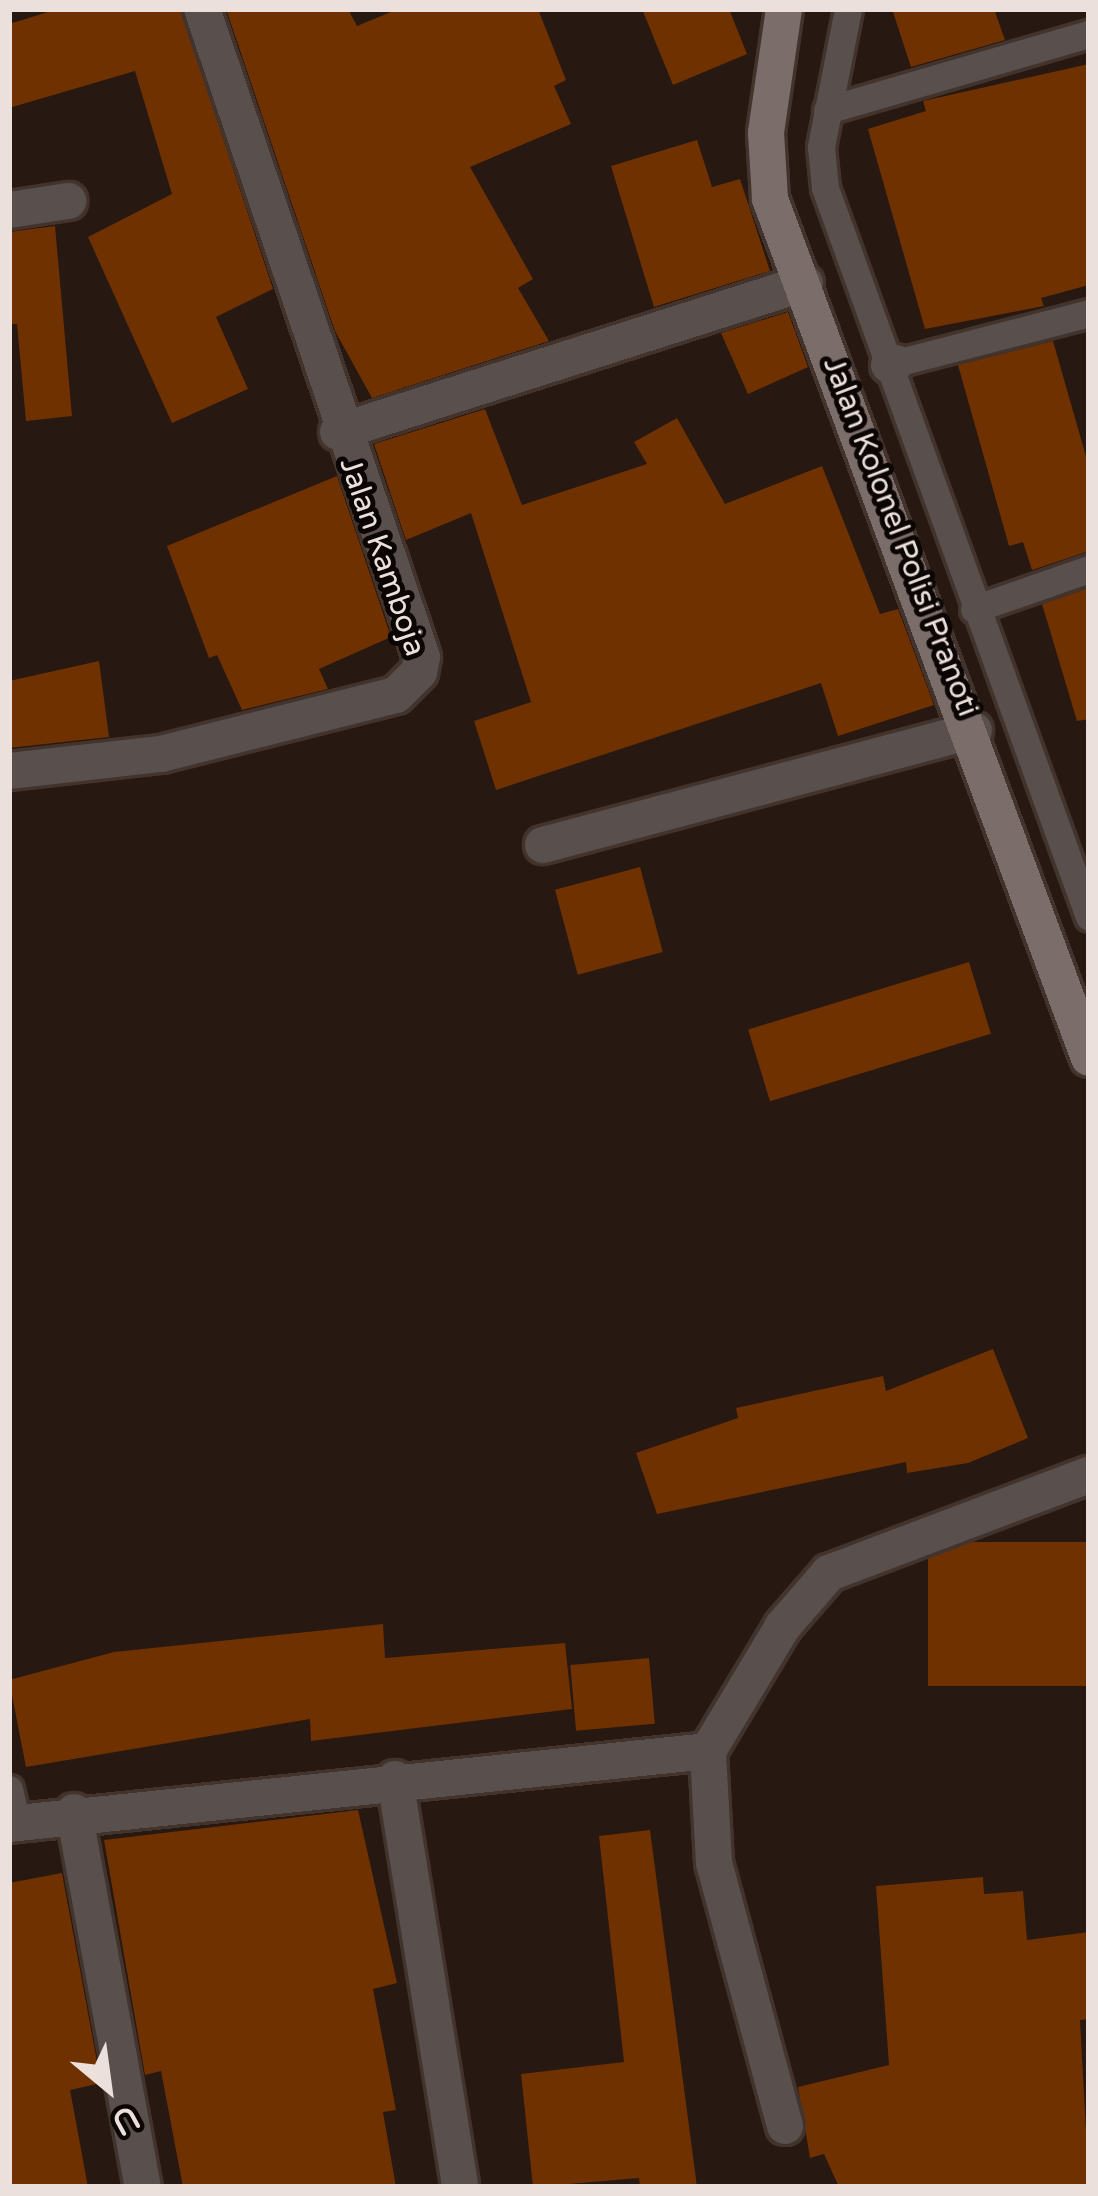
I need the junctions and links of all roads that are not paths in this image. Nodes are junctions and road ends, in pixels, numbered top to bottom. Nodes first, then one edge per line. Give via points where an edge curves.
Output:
1 (202, 9) edge
2 (784, 9) edge
3 (848, 9) edge
4 (1089, 34) edge
5 (827, 110) junction
6 (68, 201) dead end
7 (9, 210) edge
8 (805, 283) junction
9 (1089, 313) edge
10 (892, 364) junction
11 (338, 432) junction
12 (1089, 569) edge
13 (974, 609) junction
14 (974, 730) junction
15 (9, 771) edge
16 (542, 845) dead end
17 (1089, 917) edge
18 (1089, 1058) edge
19 (1089, 1475) edge
20 (708, 1751) junction
21 (395, 1779) junction
22 (12, 1812) edge
23 (74, 1812) junction
24 (785, 2126) dead end
25 (460, 2183) dead end
26 (143, 2187) edge

1 - 11 street
2 - 8 street, Jalan Kolonel Polisi Pranoti via 764,162
3 - 5 lane
4 - 5 lane
5 - 10 lane via 825,188
6 - 7 street
8 - 11 street, Jalan Kamboja
8 - 14 street, Jalan Kolonel Polisi Pranoti
9 - 10 lane
10 - 13 lane
11 - 15 street, Jalan Kamboja via 422,657 412,684 161,754
12 - 13 lane
13 - 17 lane
14 - 16 street
14 - 18 street, Jalan Kolonel Polisi Pranoti
19 - 20 street via 829,1573 783,1626
20 - 21 street
20 - 24 street via 714,1863
21 - 23 street
21 - 25 street
22 - 23 street
23 - 26 street

